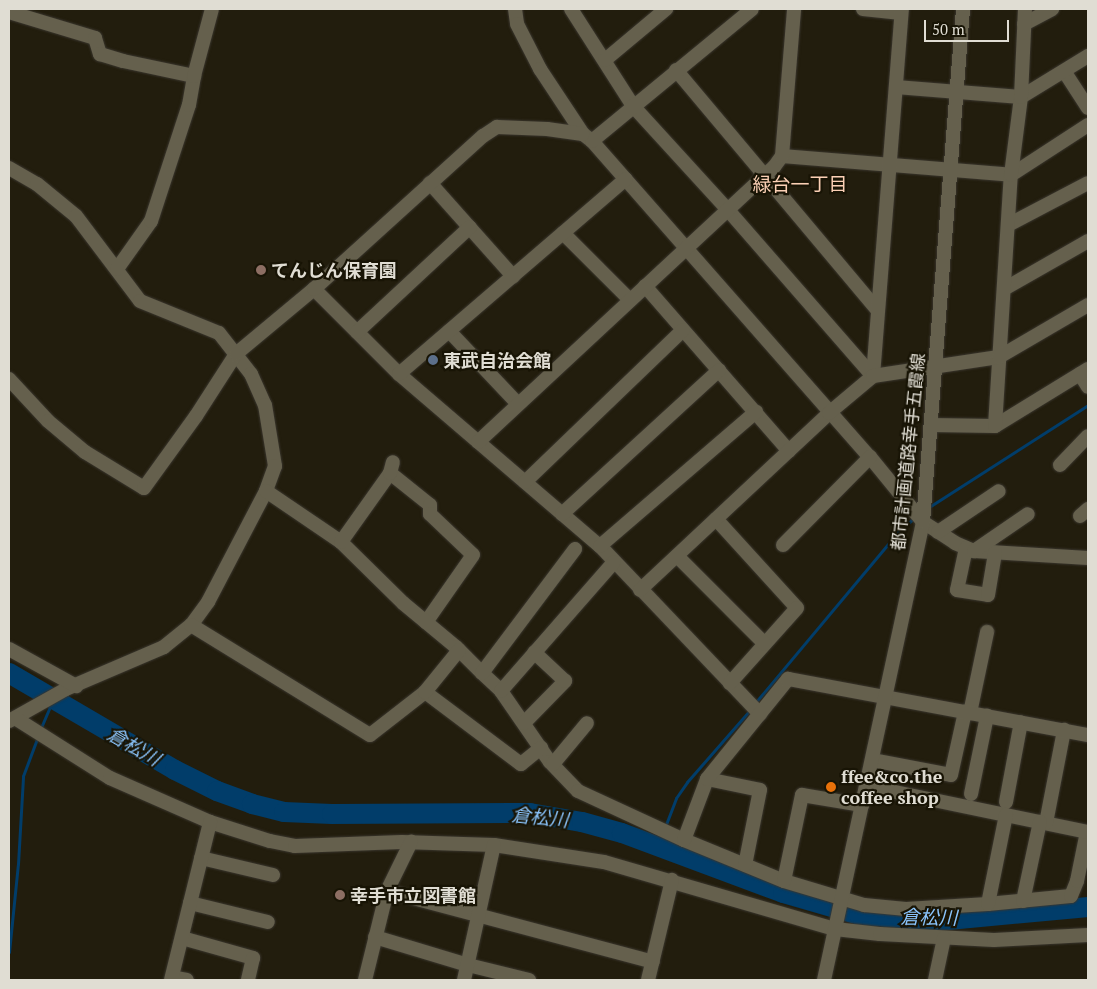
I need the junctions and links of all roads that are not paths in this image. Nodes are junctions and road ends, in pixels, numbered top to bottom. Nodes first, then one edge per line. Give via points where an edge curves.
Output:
1 (212, 9) edge
2 (515, 9) edge
3 (571, 9) edge
4 (666, 9) edge
5 (752, 9) edge
6 (794, 9) edge
7 (863, 9) edge
8 (962, 9) edge
9 (1025, 9) edge
10 (1052, 9) edge
11 (902, 11) edge
12 (9, 12) edge
13 (1024, 24) junction
14 (1088, 56) edge
15 (604, 60) junction
16 (676, 70) junction
17 (1064, 71) junction
18 (194, 76) junction
19 (896, 87) junction
20 (956, 93) junction
21 (1021, 97) junction
22 (633, 106) junction
23 (1088, 108) edge
24 (1088, 125) edge
25 (588, 137) junction
26 (782, 156) junction
27 (890, 165) junction
28 (9, 168) edge
29 (950, 170) junction
30 (766, 174) junction
31 (1011, 175) junction
32 (626, 179) junction
33 (430, 183) junction
34 (1088, 183) edge
35 (728, 210) junction
36 (1008, 225) junction
37 (470, 227) junction
38 (563, 233) junction
39 (1088, 241) edge
40 (686, 248) junction
41 (117, 268) junction
42 (514, 276) junction
43 (645, 286) junction
44 (314, 288) junction
45 (1004, 289) junction
46 (630, 300) junction
47 (1088, 305) edge
48 (878, 310) junction
49 (684, 330) junction
50 (449, 331) junction
51 (357, 332) junction
52 (236, 354) junction
53 (998, 356) junction
54 (935, 368) junction
55 (719, 370) junction
56 (1084, 372) edge
57 (399, 374) junction
58 (873, 376) junction
59 (9, 379) edge
60 (1088, 387) edge
61 (518, 404) junction
62 (756, 412) junction
63 (829, 413) junction
64 (931, 425) junction
65 (994, 426) junction
66 (1088, 436) edge
67 (478, 442) junction
68 (789, 451) junction
69 (870, 457) junction
70 (1060, 465) dead end
71 (525, 482) junction
72 (266, 491) junction
73 (999, 491) dead end
74 (562, 514) junction
75 (1028, 514) dead end
76 (716, 519) junction
77 (923, 522) junction
78 (938, 532) junction
79 (341, 542) junction
80 (783, 545) dead end
81 (600, 546) junction
82 (575, 549) dead end
83 (970, 550) junction
84 (995, 553) junction
85 (677, 556) junction
86 (1088, 558) edge
87 (614, 562) junction
88 (640, 590) junction
89 (426, 622) junction
90 (191, 625) junction
91 (986, 632) dead end
92 (765, 644) junction
93 (9, 649) edge
94 (459, 650) junction
95 (534, 652) junction
96 (482, 672) junction
97 (730, 683) junction
98 (71, 687) junction
99 (501, 691) junction
100 (425, 692) junction
101 (886, 698) junction
102 (968, 713) junction
103 (760, 714) junction
104 (987, 716) junction
105 (15, 718) edge
106 (524, 722) junction
107 (1021, 722) junction
108 (587, 723) dead end
109 (1064, 730) junction
110 (1088, 735) edge
111 (541, 748) junction
112 (872, 760) junction
113 (553, 764) junction
114 (707, 779) junction
115 (866, 786) junction
116 (971, 794) dead end
117 (862, 806) junction
118 (1006, 808) junction
119 (210, 822) junction
120 (1043, 822) junction
121 (1088, 832) edge
122 (684, 840) junction
123 (411, 842) junction
124 (494, 845) junction
125 (201, 858) junction
126 (745, 865) junction
127 (273, 875) dead end
128 (672, 880) junction
129 (1083, 880) edge
130 (784, 881) junction
131 (387, 891) junction
132 (1023, 900) junction
133 (841, 901) junction
134 (190, 903) junction
135 (988, 904) junction
136 (479, 914) junction
137 (268, 922) dead end
138 (836, 925) junction
139 (1088, 934) edge
140 (182, 938) junction
141 (375, 938) junction
142 (944, 938) junction
143 (653, 962) junction
144 (468, 965) junction
145 (172, 978) edge
146 (187, 980) edge
147 (248, 980) edge
148 (366, 980) edge
149 (464, 980) edge
150 (529, 980) edge
151 (648, 980) edge
152 (828, 980) edge
153 (935, 980) edge

1 - 18 street
2 - 25 street via 517,24 540,69
3 - 15 street
4 - 15 street
5 - 16 street
6 - 26 street
7 - 11 street
8 - 20 street, 都市計画道路幸手五霞線
9 - 13 street
10 - 13 street
11 - 19 street
12 - 18 street via 94,38 100,54
13 - 21 street
14 - 17 street
15 - 22 street
16 - 22 street
16 - 30 street
17 - 21 street
17 - 23 street
18 - 41 street via 190,105 151,221
19 - 20 street
19 - 27 street
20 - 21 street
20 - 29 street, 都市計画道路幸手五霞線
21 - 31 street
22 - 25 street
22 - 35 street
24 - 31 street
25 - 32 street
25 - 33 street via 548,129 497,127
26 - 27 street
26 - 30 street
27 - 29 street
27 - 48 street
28 - 41 street via 38,184 76,216
29 - 31 street
29 - 54 street, 都市計画道路幸手五霞線
30 - 35 street
30 - 48 street
31 - 36 street
32 - 38 street
32 - 40 street
33 - 37 street
33 - 44 street
34 - 36 street
35 - 40 street
35 - 58 street
36 - 45 street
37 - 42 street
37 - 51 street
38 - 42 street
38 - 46 street
39 - 45 street
40 - 43 street
40 - 63 street
41 - 52 street via 140,301 219,333
42 - 50 street
43 - 46 street
43 - 49 street
44 - 51 street
44 - 52 street
45 - 53 street
46 - 61 street
47 - 53 street
48 - 58 street
49 - 55 street
49 - 71 street
50 - 57 street
50 - 61 street
51 - 57 street
52 - 59 street via 144,488 85,452 48,421
52 - 72 street via 251,374 265,405 275,466
53 - 54 street
53 - 65 street
54 - 58 street
54 - 64 street, 都市計画道路幸手五霞線
55 - 62 street
55 - 74 street
56 - 60 street
56 - 65 street
57 - 67 street
58 - 63 street
61 - 67 street
62 - 68 street
62 - 81 street
63 - 68 street
63 - 69 street
64 - 65 street
64 - 77 street, 都市計画道路幸手五霞線
66 - 70 street
67 - 71 street
68 - 76 street
69 - 77 street
69 - 80 street
71 - 74 street
72 - 79 street
72 - 90 street via 208,602
73 - 78 street
74 - 81 street
75 - 83 street
76 - 85 street
76 - 92 street via 797,608
77 - 78 street
77 - 101 street, 都市計画道路幸手五霞線
78 - 83 street
79 - 89 street via 403,604
79 - 89 street via 391,468 430,505 430,514 473,554
81 - 87 street
82 - 96 street
83 - 84 street
83 - 84 street via 957,590 988,596
84 - 86 street
85 - 88 street
85 - 92 street
87 - 88 street
87 - 95 street
88 - 97 street
89 - 94 street
90 - 98 street via 164,647
90 - 100 street via 370,735
91 - 102 street
92 - 97 street
93 - 98 street
94 - 96 street
94 - 100 street
95 - 99 street
95 - 106 street via 565,681
96 - 99 street
97 - 103 street
98 - 105 street
99 - 106 street
100 - 111 street via 521,764
101 - 102 street
101 - 103 street via 788,678
101 - 112 street, 都市計画道路幸手五霞線
102 - 104 street
102 - 112 street via 952,775
103 - 114 street
104 - 107 street
104 - 116 street
105 - 119 street via 110,778
106 - 111 street
107 - 109 street
107 - 118 street
108 - 113 street
109 - 110 street
109 - 120 street
111 - 113 street
112 - 115 street, 都市計画道路幸手五霞線
113 - 122 street via 578,791
114 - 122 street
114 - 126 street via 760,790
115 - 117 street, 都市計画道路幸手五霞線
115 - 118 street
117 - 130 street via 802,794
117 - 133 street, 都市計画道路幸手五霞線
118 - 120 street
118 - 135 street
119 - 123 street via 295,846
119 - 125 street
120 - 121 street
120 - 132 street
121 - 129 street
122 - 126 street
123 - 124 street
123 - 131 street
124 - 128 street via 604,862
124 - 136 street
125 - 127 street
125 - 134 street
126 - 130 street
128 - 138 street
128 - 143 street
129 - 132 street via 1071,896
130 - 133 street
131 - 136 street
131 - 141 street
132 - 135 street
133 - 135 street via 906,909
133 - 138 street, 都市計画道路幸手五霞線
134 - 137 street
134 - 140 street
136 - 143 street
136 - 144 street
138 - 142 street
138 - 152 street, 都市計画道路幸手五霞線
139 - 142 street via 994,940
140 - 145 street
140 - 147 street via 253,958
141 - 144 street
141 - 148 street
142 - 153 street
143 - 151 street
144 - 149 street
144 - 150 street
145 - 146 street

